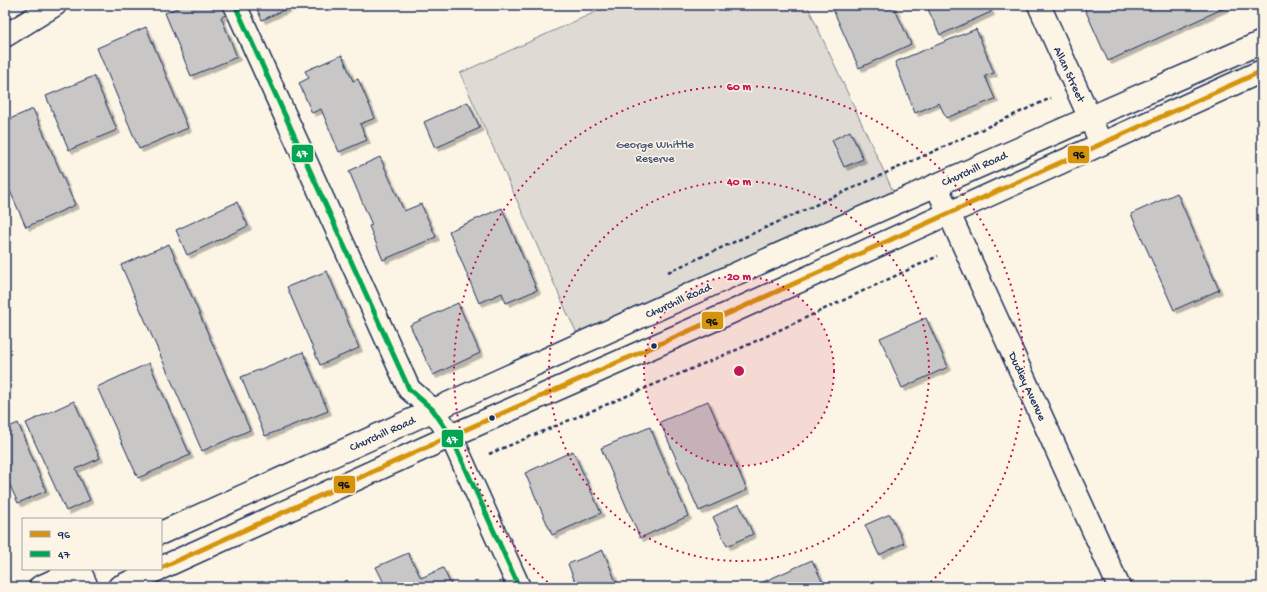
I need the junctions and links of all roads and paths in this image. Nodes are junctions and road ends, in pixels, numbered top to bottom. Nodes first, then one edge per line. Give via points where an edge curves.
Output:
1 (55, 5) edge
2 (235, 5) edge
3 (1039, 5) edge
4 (5, 36) edge
5 (1262, 42) edge
6 (1262, 71) edge
7 (1076, 87) junction
8 (1090, 117) junction
9 (1101, 143) junction
10 (936, 185) junction
11 (949, 212) junction
12 (938, 256) dead end
13 (661, 275) dead end
14 (433, 410) junction
15 (451, 436) junction
16 (487, 454) dead end
17 (162, 533) edge
18 (162, 567) edge
19 (78, 570) edge
20 (80, 570) edge
21 (156, 570) edge
22 (40, 587) edge
23 (87, 587) edge
24 (119, 587) edge
25 (519, 587) edge
26 (1119, 587) edge

1 - 4 main road
2 - 14 main road via 408,390
3 - 7 main road, Allan Street
5 - 8 main road, Churchill Road
6 - 9 main road
7 - 8 main road, Allan Street
7 - 13 path
8 - 9 main road, Allan Street
8 - 10 main road, Churchill Road
9 - 11 main road
10 - 11 main road, Dudley Avenue
10 - 14 main road, Churchill Road
11 - 15 main road via 719,318
11 - 26 main road, Dudley Avenue
12 - 16 path via 741,348
14 - 15 main road
14 - 17 main road, Churchill Road
15 - 18 main road
15 - 25 main road
19 - 22 main road
20 - 23 main road
21 - 24 main road

